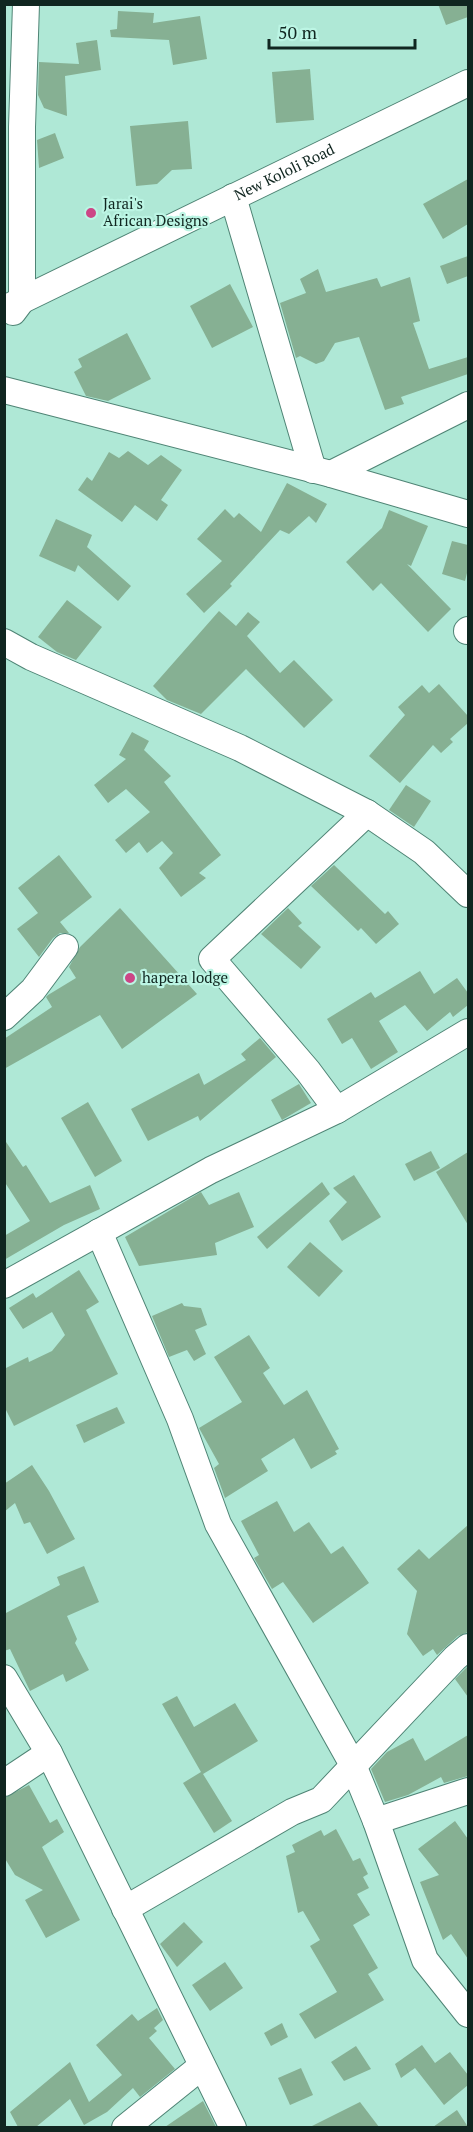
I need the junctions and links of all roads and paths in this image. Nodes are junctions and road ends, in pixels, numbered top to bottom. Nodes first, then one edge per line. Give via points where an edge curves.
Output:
1 (26, 4) edge
2 (468, 83) edge
3 (233, 197) junction
4 (13, 305) edge
5 (4, 325) edge
6 (4, 390) edge
7 (468, 405) edge
8 (322, 472) junction
9 (468, 514) edge
10 (4, 642) edge
11 (367, 813) junction
12 (468, 894) edge
13 (65, 947) dead end
14 (4, 1017) edge
15 (468, 1032) edge
16 (337, 1110) junction
17 (99, 1232) junction
18 (4, 1285) edge
19 (468, 1647) edge
20 (4, 1678) edge
21 (49, 1753) junction
22 (353, 1765) junction
23 (4, 1783) edge
24 (468, 1791) edge
25 (376, 1821) junction
26 (124, 1909) junction
27 (468, 2014) edge
28 (202, 2066) junction
29 (125, 2127) edge
30 (233, 2127) edge

1 - 4 street
2 - 3 street, New Kololi Road
3 - 4 street, New Kololi Road
3 - 8 street
4 - 5 street
6 - 8 street
7 - 8 street
8 - 9 street
10 - 11 street via 240,748
11 - 12 street via 424,852
11 - 16 street via 212,959
13 - 14 street via 33,990
15 - 16 street
16 - 17 street via 211,1170
17 - 18 street
17 - 22 street via 180,1419 218,1524
19 - 22 street
20 - 21 street
21 - 23 street
21 - 26 street
22 - 25 street
22 - 26 street via 321,1800 292,1812
24 - 25 street
25 - 27 street via 425,1960
26 - 28 street
28 - 29 street
28 - 30 street

